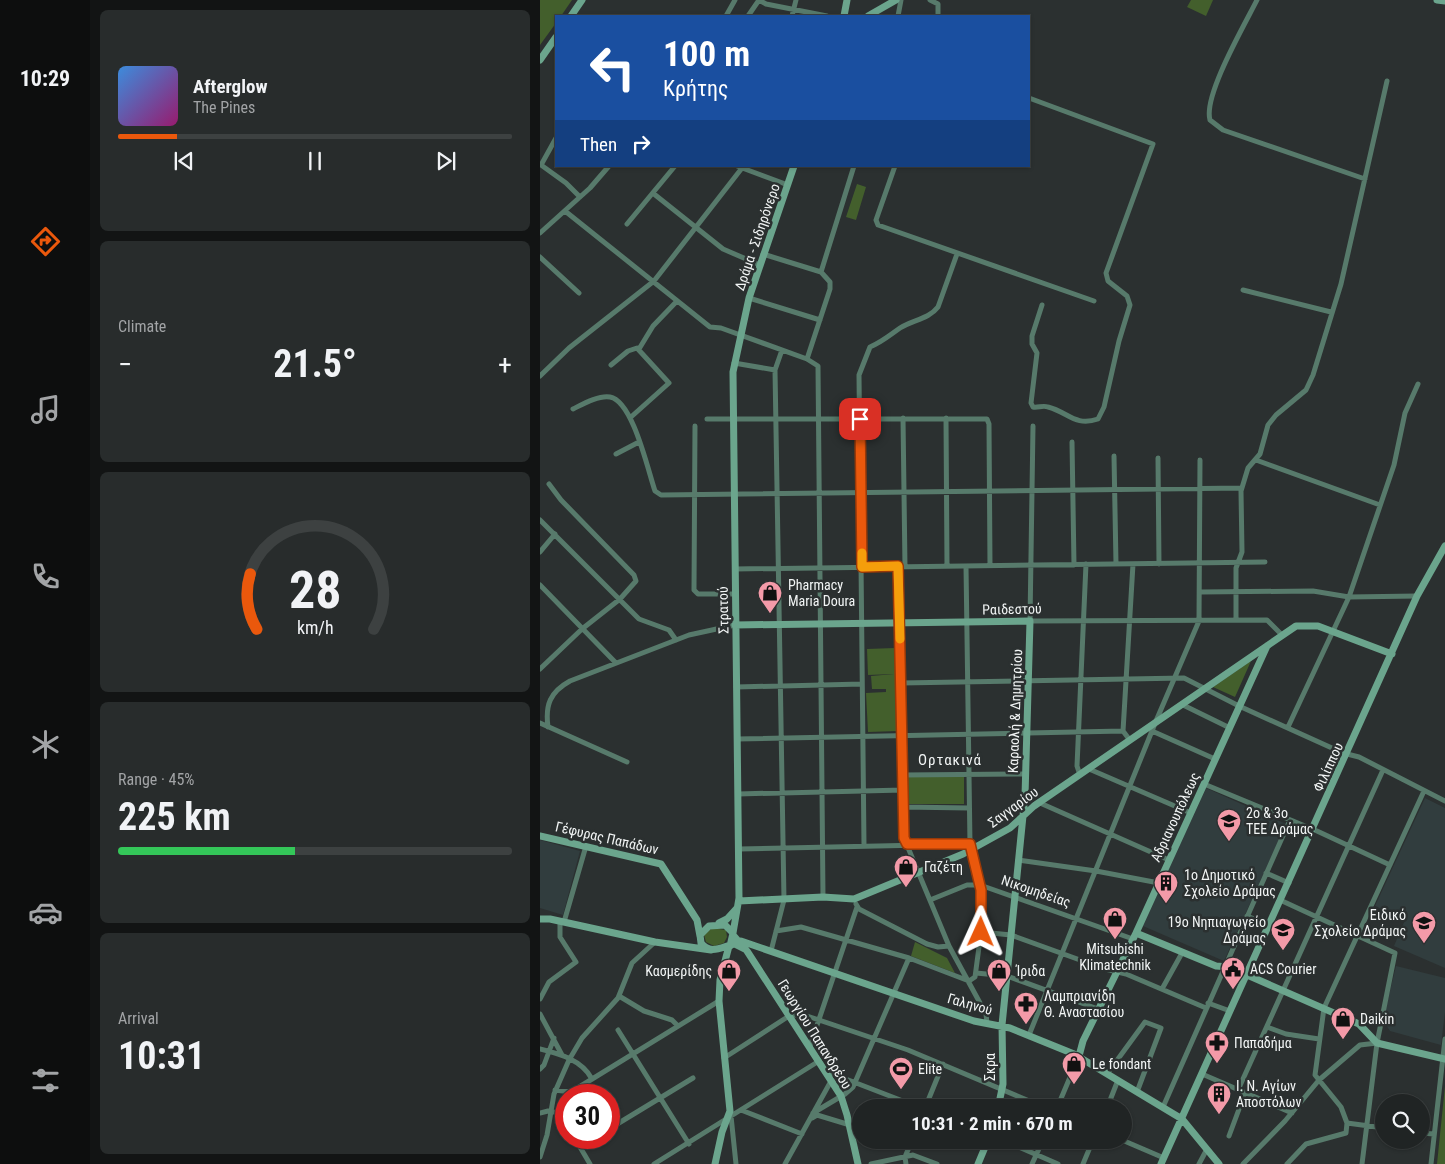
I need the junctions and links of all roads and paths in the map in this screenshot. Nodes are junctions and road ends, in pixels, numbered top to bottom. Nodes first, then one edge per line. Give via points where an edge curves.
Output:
1 (582, 0) edge
2 (735, 0) edge
3 (759, 0) edge
4 (796, 0) edge
5 (847, 0) edge
6 (896, 0) edge
7 (901, 0) edge
8 (930, 0) edge
9 (1257, 0) edge
10 (1438, 0) edge
11 (1445, 1) edge
12 (794, 9) junction
13 (572, 15) edge
14 (727, 15) edge
15 (749, 15) edge
16 (792, 15) edge
17 (822, 15) edge
18 (844, 15) edge
19 (870, 15) edge
20 (898, 15) edge
21 (938, 15) edge
22 (555, 38) edge
23 (540, 60) edge
24 (1387, 81) dead end
25 (1030, 98) edge
26 (555, 140) edge
27 (607, 167) edge
28 (674, 167) edge
29 (740, 167) edge
30 (794, 167) edge
31 (854, 167) edge
32 (894, 167) edge
33 (1365, 179) junction
34 (788, 185) junction
35 (654, 194) junction
36 (580, 197) junction
37 (564, 211) junction
38 (627, 224) dead end
39 (695, 227) junction
40 (540, 233) edge
41 (764, 254) junction
42 (957, 254) junction
43 (540, 257) edge
44 (760, 265) junction
45 (821, 272) junction
46 (654, 281) junction
47 (1243, 290) dead end
48 (579, 293) dead end
49 (749, 298) junction
50 (677, 301) junction
51 (1094, 301) dead end
52 (1042, 305) dead end
53 (1331, 312) junction
54 (744, 316) joint
55 (820, 320) junction
56 (740, 336) junction
57 (639, 349) junction
58 (782, 350) junction
59 (807, 359) junction
60 (734, 364) junction
61 (611, 365) dead end
62 (775, 370) junction
63 (540, 376) edge
64 (1418, 384) dead end
65 (573, 409) dead end
66 (631, 418) junction
67 (903, 418) junction
68 (946, 418) junction
69 (707, 419) dead end
70 (733, 419) junction
71 (860, 419) junction
72 (776, 420) junction
73 (818, 420) junction
74 (695, 426) dead end
75 (1032, 426) dead end
76 (639, 442) junction
77 (1072, 442) dead end
78 (616, 454) dead end
79 (1114, 456) dead end
80 (1158, 458) dead end
81 (1200, 460) dead end
82 (1256, 460) junction
83 (549, 484) dead end
84 (1200, 487) junction
85 (1158, 488) junction
86 (1242, 488) junction
87 (1073, 489) junction
88 (1115, 489) junction
89 (989, 490) junction
90 (1033, 490) junction
91 (946, 491) junction
92 (861, 492) junction
93 (904, 492) junction
94 (777, 493) junction
95 (819, 493) junction
96 (695, 494) junction
97 (734, 494) junction
98 (1380, 505) junction
99 (540, 520) edge
100 (555, 534) junction
101 (1445, 546) edge
102 (540, 552) edge
103 (1265, 562) dead end
104 (1200, 563) junction
105 (1238, 563) junction
106 (1074, 564) junction
107 (1086, 564) junction
108 (1116, 564) junction
109 (1133, 564) junction
110 (1159, 564) junction
111 (1032, 565) junction
112 (898, 566) junction
113 (905, 566) junction
114 (948, 566) junction
115 (966, 566) junction
116 (990, 566) junction
117 (862, 567) junction
118 (777, 568) junction
119 (819, 568) junction
120 (735, 569) junction
121 (540, 585) edge
122 (1237, 591) junction
123 (1201, 592) junction
124 (735, 594) junction
125 (1417, 596) junction
126 (1349, 597) junction
127 (620, 599) junction
128 (1236, 620) junction
129 (1084, 621) junction
130 (1129, 621) junction
131 (1200, 621) junction
132 (1030, 622) junction
133 (899, 623) junction
134 (966, 623) junction
135 (778, 624) junction
136 (819, 624) junction
137 (861, 624) junction
138 (736, 625) junction
139 (582, 629) junction
140 (1334, 631) junction
141 (1282, 635) junction
142 (676, 640) junction
143 (1267, 646) junction
144 (1392, 654) junction
145 (615, 662) junction
146 (541, 667) edge
147 (1127, 678) junction
148 (1174, 678) junction
149 (1028, 680) junction
150 (1081, 680) junction
151 (967, 682) junction
152 (901, 683) junction
153 (862, 684) junction
154 (820, 685) junction
155 (779, 686) junction
156 (736, 687) junction
157 (1205, 690) junction
158 (1183, 705) junction
159 (1239, 706) junction
160 (1156, 721) junction
161 (540, 723) edge
162 (548, 727) junction
163 (1288, 727) junction
164 (1230, 728) junction
165 (1123, 730) junction
166 (1078, 731) junction
167 (1152, 731) junction
168 (1026, 733) junction
169 (968, 734) junction
170 (902, 736) junction
171 (862, 737) junction
172 (780, 738) junction
173 (821, 738) junction
174 (737, 739) junction
175 (1129, 739) junction
176 (1347, 755) junction
177 (1215, 760) junction
178 (627, 762) dead end
179 (1089, 768) junction
180 (1383, 770) junction
181 (1025, 774) junction
182 (903, 775) junction
183 (968, 775) junction
184 (1080, 775) junction
185 (1204, 784) junction
186 (1130, 785) junction
187 (903, 790) junction
188 (864, 791) junction
189 (1424, 791) junction
190 (821, 792) junction
191 (782, 793) junction
192 (738, 794) junction
193 (1445, 801) edge
194 (1040, 802) junction
195 (903, 807) junction
196 (970, 808) junction
197 (1191, 812) junction
198 (1023, 817) junction
199 (1290, 820) junction
200 (1313, 830) junction
201 (1111, 833) junction
202 (540, 836) edge
203 (907, 844) junction
204 (586, 846) junction
205 (864, 846) junction
206 (1349, 846) junction
207 (822, 847) junction
208 (971, 847) junction
209 (783, 848) junction
210 (739, 849) junction
211 (1018, 860) junction
212 (1170, 860) junction
213 (1390, 865) junction
214 (1096, 871) junction
215 (920, 873) junction
216 (1266, 873) junction
217 (1158, 883) junction
218 (1288, 883) junction
219 (980, 885) junction
220 (1015, 897) junction
221 (823, 898) junction
222 (854, 899) junction
223 (784, 900) junction
224 (930, 900) junction
225 (1280, 900) junction
226 (739, 904) junction
227 (857, 907) junction
228 (1247, 916) junction
229 (1316, 917) junction
230 (540, 918) edge
231 (1077, 918) junction
232 (696, 920) junction
233 (562, 921) junction
234 (714, 925) junction
235 (1269, 926) junction
236 (776, 931) junction
237 (981, 932) junction
238 (733, 934) junction
239 (1011, 935) junction
240 (1135, 936) junction
241 (1357, 936) junction
242 (700, 937) junction
243 (845, 939) junction
244 (741, 941) junction
245 (655, 942) junction
246 (729, 946) junction
247 (949, 946) junction
248 (689, 948) junction
249 (711, 950) junction
250 (747, 951) junction
251 (771, 951) junction
252 (1182, 953) junction
253 (1063, 954) junction
254 (909, 958) junction
255 (1225, 966) junction
256 (834, 972) junction
257 (1118, 972) junction
258 (976, 973) junction
259 (1246, 974) junction
260 (1007, 976) junction
261 (969, 981) junction
262 (1162, 989) junction
263 (1048, 991) junction
264 (1284, 991) junction
265 (894, 993) junction
266 (619, 996) junction
267 (540, 999) edge
268 (719, 1001) junction
269 (1207, 1005) junction
270 (1324, 1008) junction
271 (1098, 1009) junction
272 (1230, 1011) junction
273 (540, 1014) edge
274 (789, 1016) junction
275 (818, 1020) junction
276 (987, 1024) junction
277 (1002, 1025) junction
278 (678, 1026) junction
279 (1267, 1027) junction
280 (618, 1030) dead end
281 (1029, 1035) junction
282 (554, 1038) junction
283 (875, 1038) junction
284 (1319, 1039) junction
285 (1445, 1039) edge
286 (1377, 1043) junction
287 (810, 1046) junction
288 (540, 1049) edge
289 (548, 1051) junction
290 (633, 1054) junction
291 (562, 1055) junction
292 (1079, 1056) junction
293 (724, 1058) junction
294 (1444, 1059) edge
295 (569, 1060) junction
296 (819, 1061) junction
297 (943, 1064) junction
298 (540, 1069) edge
299 (825, 1071) junction
300 (1108, 1074) junction
301 (1202, 1074) junction
302 (693, 1078) dead end
303 (592, 1079) junction
304 (1118, 1080) junction
305 (1319, 1080) junction
306 (832, 1081) junction
307 (856, 1082) junction
308 (558, 1084) edge
309 (584, 1084) edge
310 (1002, 1089) junction
311 (555, 1090) edge
312 (1238, 1090) junction
313 (1137, 1092) junction
314 (1245, 1093) junction
315 (841, 1096) junction
316 (660, 1098) junction
317 (898, 1099) edge
318 (929, 1099) edge
319 (1000, 1099) edge
320 (1025, 1099) edge
321 (1061, 1099) edge
322 (1111, 1099) edge
323 (1163, 1107) junction
324 (741, 1110) junction
325 (550, 1111) junction
326 (555, 1112) edge
327 (540, 1113) edge
328 (813, 1113) junction
329 (1292, 1114) junction
330 (729, 1117) junction
331 (1182, 1118) junction
332 (809, 1120) junction
333 (620, 1122) edge
334 (1347, 1123) junction
335 (850, 1126) junction
336 (1367, 1126) junction
337 (1375, 1127) edge
338 (802, 1134) junction
339 (1430, 1134) edge
340 (1434, 1134) junction
341 (1229, 1136) dead end
342 (689, 1144) junction
343 (1132, 1145) edge
344 (581, 1149) edge
345 (908, 1149) edge
346 (984, 1149) edge
347 (1023, 1149) edge
348 (1039, 1149) edge
349 (1089, 1149) edge
350 (1207, 1149) junction
351 (1037, 1155) junction
352 (540, 1157) edge
353 (905, 1157) junction
354 (1163, 1161) edge
355 (590, 1164) edge
356 (654, 1164) edge
357 (716, 1164) edge
358 (736, 1164) edge
359 (785, 1164) edge
360 (858, 1164) edge
361 (871, 1164) edge
362 (906, 1164) edge
363 (937, 1164) edge
364 (978, 1164) edge
365 (1032, 1164) edge
366 (1058, 1164) edge
367 (1083, 1164) edge
368 (1199, 1164) edge
369 (1219, 1164) edge
370 (1243, 1164) edge
371 (1287, 1164) edge
372 (1362, 1164) edge
373 (1431, 1164) edge

1 - 13 street
2 - 14 street
3 - 12 street
3 - 15 street
4 - 12 street
5 - 18 street
6 - 19 street
7 - 20 street
8 - 21 street via 938,4
9 - 33 street via 1219,76 1209,105 1210,120 1223,130
10 - 11 street
12 - 16 street
12 - 17 street
22 - 23 street
24 - 33 street
25 - 52 street via 1153,144 1106,273 1108,281 1127,296 1130,305 1104,407 1098,419 1087,423 1048,406 1032,407 1037,352 1032,336
26 - 36 street via 541,165
27 - 36 street
28 - 35 street
29 - 34 street
29 - 39 street
30 - 34 street, Δράμα - Σιδηρόνερο
31 - 45 street
32 - 42 street via 876,220 878,225
33 - 53 street
34 - 41 street, Δράμα - Σιδηρόνερο
35 - 38 street
35 - 39 street
36 - 37 street
37 - 40 street
37 - 46 street
39 - 44 street via 723,249
39 - 46 street
41 - 44 street, Δράμα - Σιδηρόνερο
41 - 45 street
42 - 51 street
42 - 71 street via 933,313 901,327 884,341 870,347 859,375
43 - 48 street
44 - 49 street, Δράμα - Σιδηρόνερο
45 - 55 street via 831,286
46 - 50 street
46 - 63 street via 586,338 569,348
47 - 53 street
49 - 54 street, Δράμα - Σιδηρόνερο
49 - 55 street
50 - 56 street via 710,327
50 - 57 street via 653,326
53 - 82 street via 1310,385 1269,423
54 - 56 street, Στρατού
55 - 59 street
56 - 58 street
56 - 60 street, Στρατού
57 - 61 street via 628,351
57 - 66 street via 669,383
58 - 59 street
58 - 62 street
59 - 73 street via 817,364
60 - 62 street
60 - 70 street, Στρατού
62 - 72 street
64 - 98 street via 1405,412 1396,456
65 - 66 street via 610,397
66 - 76 street
67 - 68 street
67 - 71 street
67 - 93 street
68 - 89 street via 988,421
68 - 91 street
69 - 70 street
70 - 72 street
70 - 97 street, Στρατού
71 - 73 street
71 - 92 street
72 - 73 street
72 - 94 street
73 - 95 street
74 - 96 street
75 - 90 street, Καραολή & Δημητρίου
76 - 78 street
76 - 96 street via 656,493
77 - 87 street
79 - 88 street
80 - 85 street
81 - 84 street
82 - 86 street via 1248,468
82 - 98 street
83 - 127 street via 634,575 636,581
84 - 85 street
84 - 86 street
84 - 104 street
85 - 88 street
85 - 110 street
86 - 105 street via 1242,552
87 - 88 street
87 - 90 street
87 - 106 street
88 - 108 street
89 - 90 street
89 - 91 street
89 - 116 street
90 - 111 street, Καραολή & Δημητρίου
91 - 93 street
91 - 114 street
92 - 93 street
92 - 95 street
92 - 117 street
93 - 113 street
94 - 95 street
94 - 97 street
94 - 118 street
95 - 119 street
96 - 97 street
96 - 124 street via 695,593
97 - 120 street, Στρατού
98 - 126 street
99 - 100 street
100 - 102 street
100 - 127 street
101 - 125 street, Φιλίππου
103 - 105 street
104 - 105 street
104 - 110 street
104 - 123 street
105 - 122 street
106 - 107 street
106 - 111 street
107 - 108 street
107 - 129 street
108 - 109 street
109 - 110 street
109 - 130 street
111 - 116 street
111 - 132 street, Καραολή & Δημητρίου
112 - 113 street
112 - 117 street
112 - 133 street
113 - 114 street
114 - 115 street
115 - 116 street
115 - 134 street
117 - 119 street
117 - 137 street
118 - 119 street
118 - 120 street
118 - 135 street
119 - 136 street
120 - 124 street, Στρατού
121 - 139 street
122 - 123 street
122 - 126 street via 1313,590
122 - 128 street
123 - 131 street
124 - 138 street, Στρατού
125 - 126 street
125 - 144 street, Φιλίππου
126 - 140 street
127 - 139 street
127 - 142 street via 639,619 669,630
128 - 131 street, Ραιδεστού
128 - 141 street, Ραιδεστού via 1269,621
129 - 130 street, Ραιδεστού
129 - 132 street, Ραιδεστού
129 - 150 street
130 - 131 street, Ραιδεστού
130 - 147 street
131 - 148 street
132 - 134 street, Ραιδεστού
132 - 149 street, Καραολή & Δημητρίου
133 - 134 street, Ραιδεστού
133 - 137 street, Ραιδεστού
133 - 152 street
134 - 151 street
135 - 136 street, Ραιδεστού
135 - 138 street, Ραιδεστού
135 - 155 street
136 - 137 street, Ραιδεστού
136 - 154 street
137 - 153 street
138 - 142 street
138 - 156 street, Στρατού
139 - 145 street
139 - 146 street
140 - 141 street, Σαγγαρίου via 1303,624
140 - 144 street, Σαγγαρίου
140 - 163 street
141 - 143 street, Σαγγαρίου
142 - 145 street
143 - 157 street, Σαγγαρίου
143 - 159 street, Αδριανουπόλεως
144 - 176 street, Φιλίππου
145 - 162 street via 561,686 548,700
147 - 148 street
147 - 150 street
147 - 165 street
148 - 157 street via 1186,679
148 - 160 street
149 - 150 street
149 - 151 street
149 - 168 street, Καραολή & Δημητρίου
150 - 166 street
151 - 152 street
151 - 169 street
152 - 170 street
153 - 154 street
153 - 171 street
154 - 155 street
154 - 173 street
155 - 156 street
155 - 172 street
156 - 174 street, Στρατού
157 - 158 street, Σαγγαρίου
157 - 159 street
158 - 160 street, Σαγγαρίου
158 - 164 street
159 - 163 street
159 - 164 street, Αδριανουπόλεως
160 - 167 street
160 - 175 street, Σαγγαρίου
161 - 162 street
162 - 178 street
163 - 176 street
164 - 177 street, Αδριανουπόλεως
165 - 166 street
165 - 175 street
166 - 168 street
166 - 184 street via 1077,767
167 - 177 street
167 - 186 street
168 - 169 street
168 - 181 street, Καραολή & Δημητρίου
169 - 170 street
169 - 183 street
170 - 171 street
170 - 182 street
171 - 173 street
171 - 188 street
172 - 173 street
172 - 174 street
172 - 191 street
173 - 190 street
174 - 192 street, Στρατού
175 - 179 street, Σαγγαρίου
176 - 180 street via 1359,757
176 - 200 street, Φιλίππου
177 - 185 street, Αδριανουπόλεως
179 - 184 street, Σαγγαρίου
179 - 186 street
180 - 189 street
180 - 206 street
181 - 183 street
181 - 198 street, Καραολή & Δημητρίου
182 - 183 street
182 - 187 street
183 - 196 street
184 - 194 street, Σαγγαρίου
185 - 197 street, Αδριανουπόλεως
185 - 199 street
186 - 197 street
186 - 201 street
187 - 188 street
187 - 195 street
188 - 190 street
188 - 205 street
189 - 193 street
189 - 213 street
190 - 191 street
190 - 207 street
191 - 192 street
191 - 209 street
192 - 210 street, Στρατού
194 - 198 street, Σαγγαρίου
194 - 201 street
195 - 196 street
195 - 203 street
196 - 208 street
197 - 212 street, Αδριανουπόλεως
198 - 208 street, Σαγγαρίου via 1010,828
198 - 211 street, Καραολή & Δημητρίου
199 - 200 street
199 - 216 street
200 - 206 street
200 - 218 street, Φιλίππου
201 - 212 street
201 - 214 street
202 - 204 street, Γέφυρας Παπάδων
203 - 205 street
203 - 208 street
203 - 215 street
204 - 232 street, Γέφυρας Παπάδων via 661,864
204 - 233 street
205 - 207 street
206 - 213 street
206 - 229 street
207 - 209 street
207 - 221 street
208 - 215 street, Σαγγαρίου
208 - 219 street
209 - 210 street
209 - 223 street
210 - 226 street, Στρατού
211 - 214 street
211 - 220 street, Καραολή & Δημητρίου
212 - 217 street, Αδριανουπόλεως
213 - 241 street
214 - 217 street
214 - 231 street
215 - 222 street, Σαγγαρίου
215 - 224 street
216 - 218 street
216 - 228 street
217 - 240 street, Αδριανουπόλεως
218 - 225 street, Φιλίππου
219 - 220 street, Νικομηδείας
219 - 224 street, Νικομηδείας via 967,885
219 - 237 street
220 - 231 street, Νικομηδείας
220 - 239 street, Καραολή & Δημητρίου
221 - 222 street, Σαγγαρίου
221 - 223 street, Σαγγαρίου
222 - 227 street
223 - 226 street, Σαγγαρίου
223 - 236 street
224 - 247 street
225 - 229 street
225 - 235 street, Φιλίππου
226 - 234 street via 728,919
226 - 238 street, Στρατού
227 - 243 street
227 - 247 street via 927,944
228 - 235 street
228 - 255 street
229 - 241 street
229 - 264 street
230 - 233 street
231 - 240 street, Νικομηδείας
231 - 253 street
232 - 234 street via 703,925
232 - 242 street, Γέφυρας Παπάδων
233 - 245 street
233 - 267 street via 560,937 576,962 549,982
234 - 238 street via 727,926
234 - 242 street via 704,929
235 - 259 street, Φιλίππου
236 - 243 street via 800,927
236 - 251 street
237 - 239 street
237 - 258 street
238 - 244 street, Γεωργίου Παπανδρέου
238 - 246 street
239 - 253 street
239 - 260 street, Καραολή & Δημητρίου
240 - 252 street, Νικομηδείας
240 - 257 street, Αδριανουπόλεως
241 - 270 street
241 - 286 street via 1395,953
242 - 248 street
242 - 249 street via 703,946
243 - 254 street
243 - 256 street
244 - 250 street, Γεωργίου Παπανδρέου
244 - 251 street, Γαληνού
245 - 248 street
245 - 266 street via 628,968
246 - 249 street
246 - 250 street via 738,945
246 - 268 street via 720,980
247 - 261 street
248 - 249 street
250 - 274 street, Γεωργίου Παπανδρέου
251 - 256 street, Γαληνού
252 - 255 street, Νικομηδείας via 1216,966
252 - 262 street
253 - 257 street
253 - 263 street
254 - 261 street
254 - 265 street
255 - 259 street, Νικομηδείας
255 - 269 street
256 - 265 street, Γαληνού
256 - 275 street
257 - 262 street
257 - 271 street, Αδριανουπόλεως
258 - 260 street
258 - 261 street
259 - 264 street, Νικομηδείας
259 - 272 street, Φιλίππου
260 - 263 street
260 - 277 street, Καραολή & Δημητρίου
261 - 276 street via 986,1014
262 - 269 street
263 - 271 street
263 - 281 street
264 - 270 street, Νικομηδείας
264 - 279 street
265 - 276 street, Γαληνού
265 - 283 street
266 - 278 street via 644,1011 672,1020
266 - 295 street via 582,1038
268 - 278 street
268 - 293 street
269 - 272 street
269 - 323 street
270 - 284 street
270 - 286 street, Νικομηδείας via 1359,1024
271 - 292 street, Αδριανουπόλεως
272 - 301 street, Φιλίππου
273 - 282 street
274 - 275 street via 798,1014
274 - 287 street, Γεωργίου Παπανδρέου
274 - 293 street
275 - 283 street
275 - 287 street
276 - 277 street, Γαληνού
277 - 281 street, Γαληνού
277 - 310 street, Σκρα
278 - 290 street
279 - 284 street via 1286,1034
279 - 312 street
280 - 290 street
281 - 292 street, Γαληνού
282 - 289 street
282 - 291 street
283 - 297 street
283 - 307 street
284 - 305 street via 1315,1074
285 - 294 street
286 - 294 street
286 - 305 street via 1360,1045
286 - 336 street
287 - 296 street, Γεωργίου Παπανδρέου
288 - 289 street
289 - 291 street
289 - 298 street
290 - 303 street
290 - 316 street
291 - 295 street
292 - 300 street, Γαληνού
292 - 321 street, Αδριανουπόλεως
293 - 330 street
294 - 340 street
295 - 303 street via 584,1067
295 - 308 street
296 - 299 street, Γεωργίου Παπανδρέου
296 - 324 street
297 - 310 street
297 - 318 street
299 - 306 street, Γεωργίου Παπανδρέου
299 - 307 street
300 - 304 street, Γαληνού
300 - 313 street via 1145,1022 1161,1028
301 - 312 street
301 - 331 street, Φιλίππου
302 - 316 street
303 - 309 street
304 - 313 street, Γαληνού
304 - 322 street
305 - 329 street
305 - 334 street via 1341,1107
306 - 315 street, Γεωργίου Παπανδρέου
306 - 328 street
307 - 315 street
307 - 317 street
310 - 319 street, Σκρα
310 - 320 street
311 - 325 street
312 - 314 street
313 - 323 street, Γαληνού
314 - 329 street
314 - 341 street
315 - 328 street
315 - 335 street, Γεωργίου Παπανδρέου
316 - 333 street
316 - 342 street
323 - 331 street, Γαληνού
324 - 330 street
324 - 338 street
325 - 326 street
325 - 327 street
325 - 352 street
328 - 332 street
329 - 370 street
330 - 342 street
330 - 357 street via 722,1132
330 - 358 street
331 - 350 street, Γαληνού
331 - 354 street, Φιλίππου
332 - 335 street via 817,1115
332 - 338 street
334 - 336 street
334 - 371 street via 1346,1133 1306,1144
335 - 360 street, Γεωργίου Παπανδρέου
336 - 337 street
336 - 372 street
338 - 359 street
339 - 340 street
340 - 373 street
342 - 356 street
343 - 354 street
344 - 355 street
345 - 353 street
346 - 364 street
347 - 351 street
348 - 351 street
349 - 367 street
350 - 368 street
350 - 369 street, Γαληνού
351 - 365 street
351 - 366 street
353 - 361 street
353 - 362 street
353 - 363 street via 916,1156

